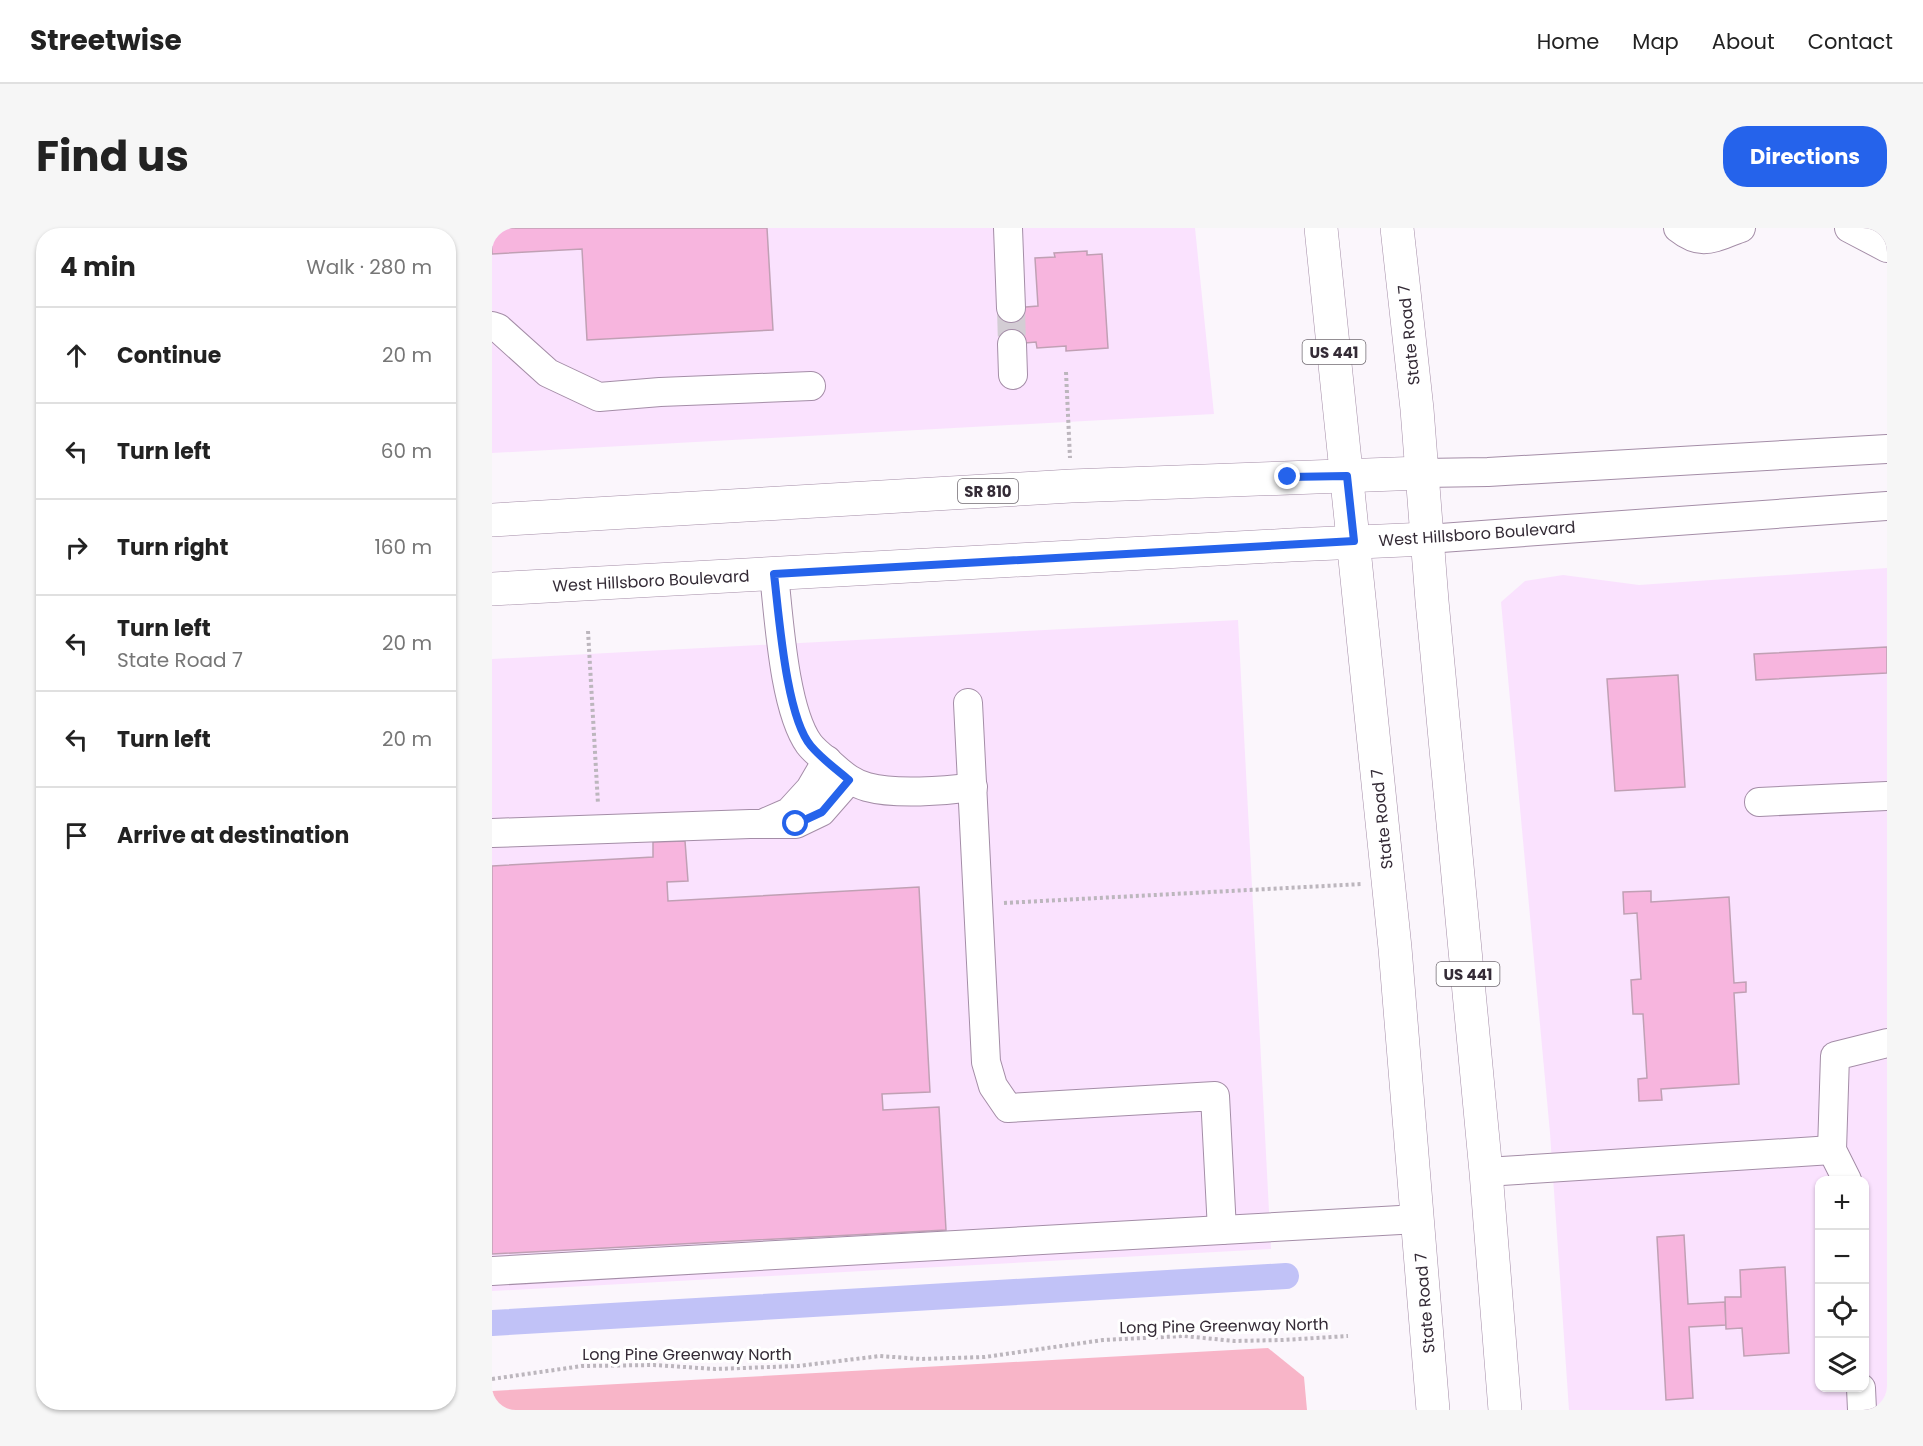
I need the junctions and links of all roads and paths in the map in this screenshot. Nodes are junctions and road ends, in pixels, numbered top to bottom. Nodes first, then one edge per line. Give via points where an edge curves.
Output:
1 (1008, 228) edge
2 (1321, 228) edge
3 (1397, 228) edge
4 (1678, 228) edge
5 (1742, 228) edge
6 (1849, 228) edge
7 (1887, 248) edge
8 (1011, 308) tunnel mouth
9 (492, 326) edge
10 (1012, 344) tunnel mouth
11 (1066, 372) dead end
12 (1013, 375) dead end
13 (811, 386) dead end
14 (1887, 449) edge
15 (1422, 473) junction
16 (1347, 476) junction
17 (1071, 486) junction
18 (1887, 506) edge
19 (492, 520) edge
20 (1427, 539) junction
21 (1354, 541) junction
22 (774, 574) junction
23 (492, 589) edge
24 (588, 631) dead end
25 (968, 703) dead end
26 (827, 760) junction
27 (849, 780) junction
28 (973, 787) junction
29 (1887, 796) edge
30 (1759, 802) dead end
31 (762, 824) junction
32 (599, 829) junction
33 (492, 833) edge
34 (1337, 885) dead end
35 (979, 904) junction
36 (1887, 1043) edge
37 (1832, 1150) junction
38 (1486, 1172) junction
39 (1845, 1176) edge
40 (1418, 1220) junction
41 (1222, 1230) junction
42 (492, 1271) edge
43 (1348, 1336) dead end
44 (492, 1379) edge
45 (1861, 1392) edge
46 (1433, 1410) edge
47 (1505, 1410) edge
48 (1862, 1410) edge

1 - 8 street
2 - 16 main road, State Road 7 / US 441
3 - 15 main road, State Road 7 / US 441
4 - 5 street via 1690,238 1706,240
6 - 7 street
9 - 13 street via 548,373 599,397
10 - 12 street
11 - 17 path
14 - 15 street
15 - 16 main road, SR 810
15 - 20 main road, State Road 7 / US 441
16 - 17 main road, SR 810
16 - 21 main road, State Road 7 / US 441
17 - 19 main road, SR 810
18 - 20 street, West Hillsboro Boulevard
20 - 21 main road, West Hillsboro Boulevard
20 - 38 main road, State Road 7 / US 441
21 - 22 main road, West Hillsboro Boulevard
21 - 40 main road, State Road 7 / US 441
22 - 23 main road, West Hillsboro Boulevard
22 - 26 street via 795,714 809,745
24 - 32 path
25 - 28 street
26 - 27 street
26 - 31 street via 810,789 789,812
27 - 28 street via 869,788 900,791
27 - 31 street via 822,812 796,824
28 - 35 street
29 - 30 street
31 - 32 street
32 - 33 street
34 - 35 path
35 - 41 street via 986,1062 993,1086 1008,1108 1215,1096
36 - 37 street via 1835,1056
37 - 38 street
37 - 39 street
38 - 47 main road, State Road 7 / US 441
40 - 41 street
40 - 46 main road, State Road 7 / US 441
41 - 42 street
43 - 44 path, Long Pine Greenway North via 1234,1341 1184,1336 1103,1340 985,1357 880,1356 798,1366 582,1366
45 - 48 street

